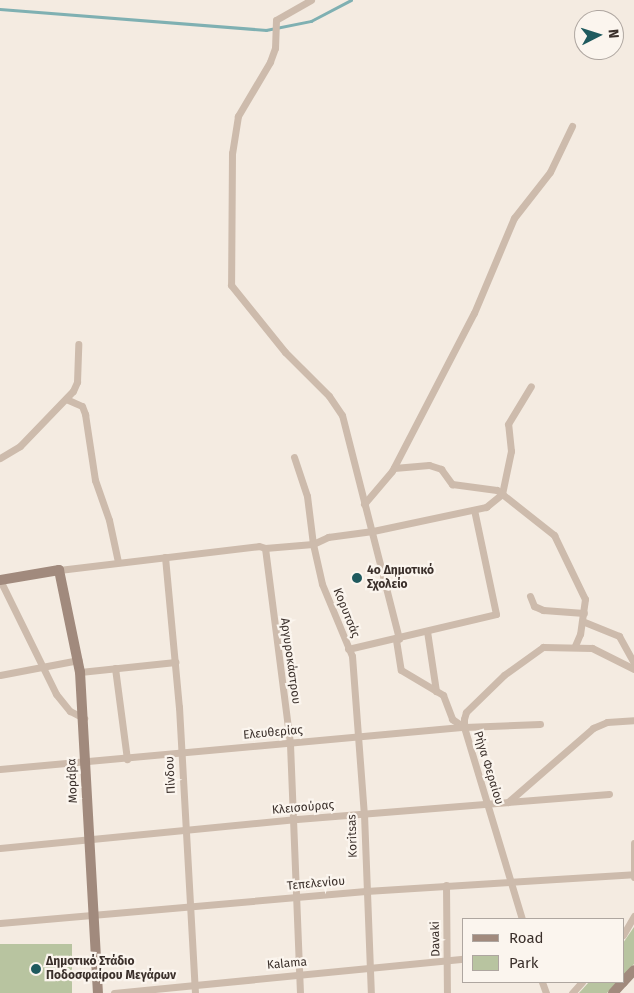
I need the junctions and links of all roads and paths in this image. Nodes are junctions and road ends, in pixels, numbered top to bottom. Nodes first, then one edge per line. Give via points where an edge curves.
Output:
1 (311, 0) edge
2 (572, 126) dead end
3 (78, 344) dead end
4 (531, 386) dead end
5 (66, 399) junction
6 (294, 456) dead end
7 (0, 458) edge
8 (394, 468) junction
9 (502, 494) junction
10 (364, 504) junction
11 (474, 510) junction
12 (373, 531) junction
13 (313, 544) junction
14 (262, 547) junction
15 (165, 557) junction
16 (118, 562) junction
17 (59, 570) junction
18 (0, 580) edge
19 (530, 596) dead end
20 (583, 617) junction
21 (427, 632) junction
22 (398, 639) junction
23 (575, 646) junction
24 (348, 649) junction
25 (79, 660) junction
26 (175, 662) junction
27 (634, 663) edge
28 (42, 668) junction
29 (115, 668) junction
30 (634, 669) edge
31 (80, 672) junction
32 (0, 675) edge
33 (436, 691) junction
34 (84, 718) junction
35 (634, 720) edge
36 (540, 724) dead end
37 (464, 728) junction
38 (359, 739) junction
39 (290, 744) junction
40 (181, 754) junction
41 (127, 759) junction
42 (85, 761) junction
43 (0, 769) edge
44 (609, 794) dead end
45 (508, 802) junction
46 (488, 804) junction
47 (364, 814) junction
48 (292, 820) junction
49 (185, 830) junction
50 (87, 839) junction
51 (634, 843) edge
52 (0, 848) edge
53 (634, 875) edge
54 (510, 882) junction
55 (446, 885) junction
56 (366, 891) junction
57 (297, 896) junction
58 (190, 906) junction
59 (92, 914) junction
60 (634, 916) edge
61 (522, 918) edge
62 (0, 923) edge
63 (624, 933) edge
64 (447, 958) junction
65 (462, 959) edge
66 (370, 967) junction
67 (299, 974) junction
68 (581, 983) edge
69 (624, 983) edge
70 (195, 984) junction
71 (98, 993) edge
72 (114, 993) edge
73 (195, 993) edge
74 (300, 993) edge
75 (371, 993) edge
76 (447, 993) edge
77 (572, 993) edge
78 (613, 993) edge

1 - 10 street via 276,20 275,48 266,70 241,107 234,134 230,285 258,322 334,402 344,422
2 - 8 street via 550,172 514,218 482,297
3 - 5 street via 77,382
4 - 9 street via 508,424 511,451
5 - 7 street via 20,446
5 - 16 street via 82,406 85,414 95,480 109,520
6 - 13 street, Κορυτσάς via 312,521
8 - 9 street via 435,466 452,484 483,487
8 - 10 street
9 - 11 street via 491,504
9 - 20 street via 554,535 583,591
10 - 12 street
11 - 12 street
11 - 21 street via 496,614
12 - 13 street via 328,537
12 - 22 street
13 - 14 street
13 - 24 street, Κορυτσάς via 322,584
14 - 15 street
14 - 39 street, Αργυροκάστρου
15 - 16 street
15 - 26 street, Πίνδου
16 - 17 street
17 - 18 street
17 - 25 street, Μοράβα
18 - 28 street
19 - 20 street via 534,606 543,610
20 - 23 street
20 - 27 street via 620,636
21 - 22 street
21 - 33 street, Ρήγα Φεραίου
22 - 24 street
22 - 33 street via 401,670
23 - 30 street via 592,648
23 - 37 street via 552,645 536,650 466,712
24 - 38 street, Κορυτσάς via 356,682
25 - 28 street
25 - 31 street, Μοράβα
26 - 29 street
26 - 40 street, Πίνδου
28 - 32 street
28 - 34 street via 66,706
29 - 31 street
29 - 41 street
31 - 34 street, Μοράβα
33 - 37 street, Ρήγα Φεραίου via 445,699 452,719
34 - 42 street, Μοράβα
35 - 45 street via 607,722 593,728
36 - 37 street, Ελευθερίας
37 - 38 street, Ελευθερίας
37 - 46 street, Ρήγα Φεραίου
38 - 39 street, Ελευθερίας
38 - 47 street, Koritsas
39 - 40 street, Ελευθερίας
39 - 48 street, Αργυροκάστρου
40 - 41 street, Ελευθερίας
40 - 49 street, Πίνδου
41 - 42 street, Ελευθερίας
42 - 43 street, Ελευθερίας
42 - 50 street, Μοράβα
44 - 45 street, Κλεισούρας
45 - 46 street, Κλεισούρας
46 - 47 street, Κλεισούρας
46 - 54 street, Ρήγα Φεραίου
47 - 48 street, Κλεισούρας
47 - 56 street, Koritsas
48 - 49 street, Κλεισούρας
48 - 57 street, Αργυροκάστρου
49 - 50 street, Κλεισούρας
49 - 58 street, Πίνδου
50 - 52 street, Κλεισούρας
50 - 59 street, Μοράβα
51 - 53 street
53 - 54 street, Τεπελενίου
54 - 55 street, Τεπελενίου
54 - 61 street, Ρήγα Φεραίου
55 - 56 street, Τεπελενίου
55 - 64 street, Davaki
56 - 57 street, Τεπελενίου
56 - 66 street, Koritsas
57 - 58 street, Τεπελενίου
57 - 67 street, Αργυροκάστρου
58 - 59 street, Τεπελενίου
58 - 70 street, Πίνδου
59 - 62 street, Τεπελενίου
59 - 71 street, Μοράβα
60 - 63 street
64 - 65 street, Kalama
64 - 66 street, Kalama
64 - 76 street, Davaki
66 - 67 street, Kalama
66 - 75 street, Koritsas
67 - 70 street, Kalama
67 - 74 street, Αργυροκάστρου
68 - 77 street
69 - 78 street
70 - 72 street, Kalama
70 - 73 street, Πίνδου

